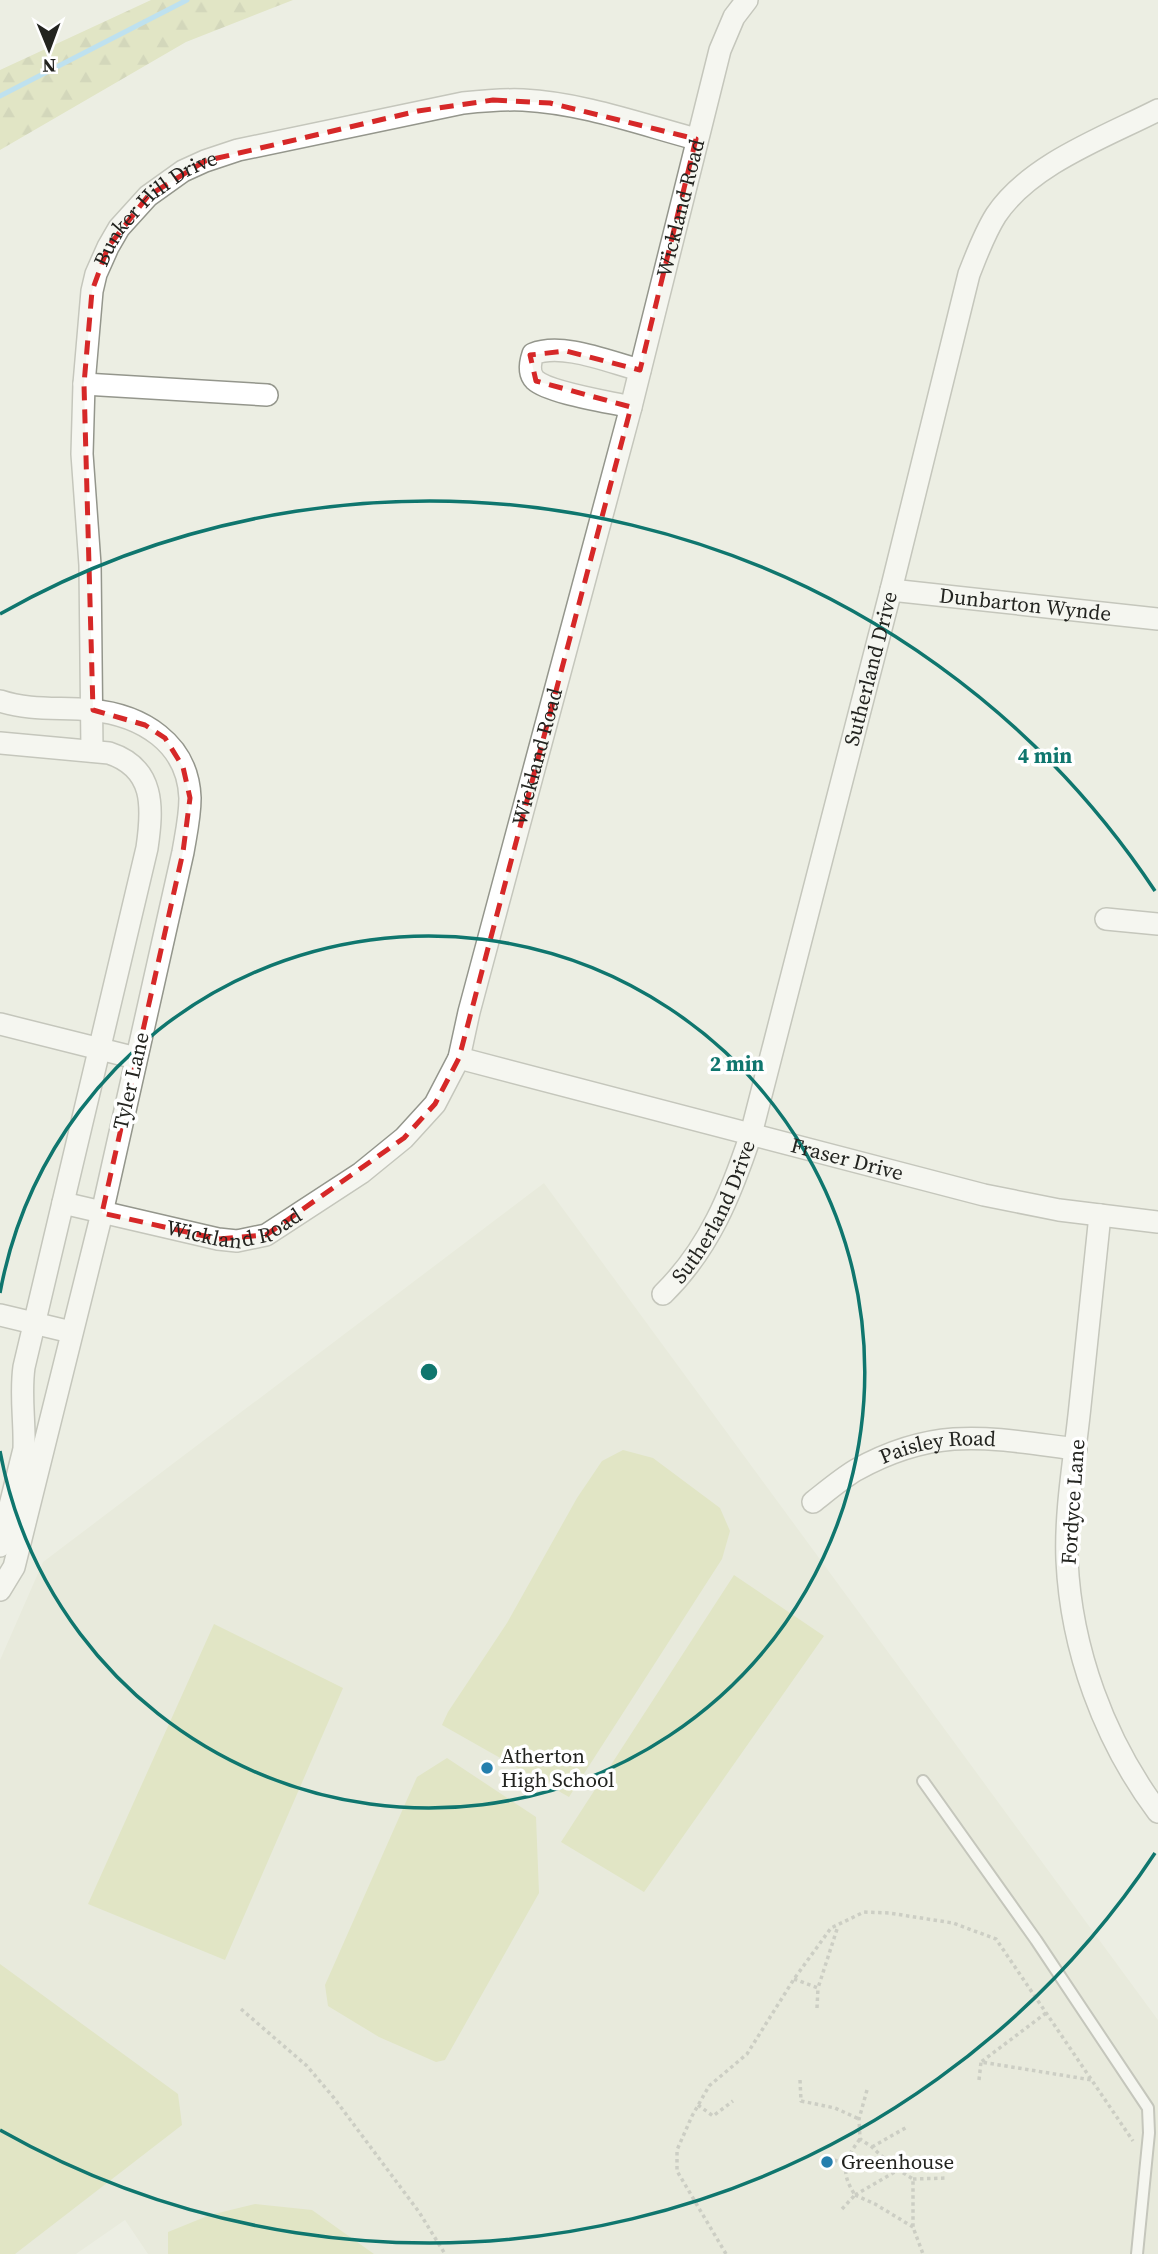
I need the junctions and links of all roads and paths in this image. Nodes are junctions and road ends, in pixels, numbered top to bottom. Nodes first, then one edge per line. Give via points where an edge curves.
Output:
1 (747, 0) edge
2 (1158, 110) edge
3 (696, 139) junction
4 (640, 370) junction
5 (84, 384) junction
6 (267, 395) dead end
7 (631, 407) junction
8 (891, 590) junction
9 (1158, 619) edge
10 (0, 701) edge
11 (93, 710) junction
12 (0, 743) edge
13 (92, 751) junction
14 (1106, 919) dead end
15 (1158, 924) edge
16 (0, 1024) edge
17 (99, 1049) junction
18 (459, 1058) junction
19 (136, 1059) junction
20 (751, 1134) junction
21 (63, 1203) junction
22 (102, 1213) junction
23 (1100, 1215) junction
24 (1158, 1222) edge
25 (663, 1294) dead end
26 (0, 1315) edge
27 (34, 1323) junction
28 (71, 1332) junction
29 (1076, 1449) junction
30 (813, 1502) dead end
31 (15, 1523) junction
32 (0, 1546) edge
33 (0, 1590) edge
34 (923, 1781) dead end
35 (1158, 1812) edge
36 (838, 1924) junction
37 (794, 1979) junction
38 (818, 1987) junction
39 (817, 2008) dead end
40 (241, 2009) dead end
41 (1046, 2013) junction
42 (981, 2062) junction
43 (800, 2080) dead end
44 (979, 2080) dead end
45 (1092, 2080) junction
46 (867, 2090) dead end
47 (733, 2101) dead end
48 (698, 2105) junction
49 (859, 2119) junction
50 (907, 2127) dead end
51 (860, 2139) junction
52 (872, 2147) junction
53 (1140, 2150) dead end
54 (834, 2160) dead end
55 (847, 2164) junction
56 (898, 2170) junction
57 (947, 2178) dead end
58 (913, 2179) junction
59 (855, 2195) junction
60 (842, 2209) dead end
61 (913, 2227) junction
62 (445, 2254) edge
63 (726, 2254) edge
64 (923, 2254) edge
65 (1137, 2254) edge

1 - 3 street, Wickland Road via 726,33
2 - 8 street, Sutherland Drive via 1038,173 1005,204 985,234 966,283
3 - 4 street, Wickland Road
3 - 5 street, Bunker Hill Drive via 589,110 493,100 418,111 205,160 148,196 108,247 92,291
4 - 7 street, Wickland Road
4 - 7 street via 545,349 533,354 530,362 536,381
5 - 6 street
5 - 11 street, Bunker Hill Drive via 82,454
7 - 18 street, Wickland Road
8 - 9 street, Dunbarton Wynde
8 - 20 street, Sutherland Drive
10 - 11 street, Tyler Lane
11 - 13 street, Bunker Hill Drive
11 - 19 street, Tyler Lane via 145,725 164,738 188,781 189,821
12 - 13 street, Tyler Lane
13 - 17 street, Tyler Lane via 121,757 144,777 151,827
14 - 15 street
16 - 17 street
17 - 19 street
17 - 21 street, Tyler Lane
18 - 20 street, Fraser Drive
18 - 22 street, Wickland Road via 435,1104 404,1138 266,1235 237,1241 218,1239
19 - 22 street, Tyler Lane
20 - 23 street, Fraser Drive via 984,1195
20 - 25 street, Sutherland Drive via 716,1225 682,1276
21 - 22 street, Wickland Road
21 - 27 street, Tyler Lane
22 - 28 street, Tyler Lane
23 - 24 street, Fraser Drive
23 - 29 street, Fordyce Lane
26 - 27 street
27 - 28 street
27 - 31 street, Tyler Lane via 21,1387 24,1450
28 - 31 street, Tyler Lane
29 - 30 street, Paisley Road via 977,1437 922,1443 854,1471
29 - 35 street, Fordyce Lane via 1067,1557 1079,1642 1105,1718
31 - 32 street, Tyler Lane
31 - 33 street, Tyler Lane via 14,1567
34 - 65 lane via 1148,2108
36 - 37 path
36 - 38 path
36 - 41 path via 864,1912 889,1913 953,1923 996,1939
37 - 38 path
37 - 48 path via 747,2054 709,2086
38 - 39 path
40 - 62 path via 307,2066 419,2212
41 - 42 path
41 - 45 path
42 - 44 path
42 - 45 path
43 - 49 path via 801,2101
45 - 53 path
46 - 49 path
47 - 48 path via 713,2116
48 - 63 path via 677,2150 677,2171
49 - 51 path
50 - 52 path
51 - 52 path
51 - 55 path via 847,2156
52 - 56 path
54 - 55 path
55 - 59 path via 846,2181
56 - 58 path
56 - 59 path
57 - 58 path
58 - 61 path
59 - 60 path
59 - 61 path
61 - 64 path

